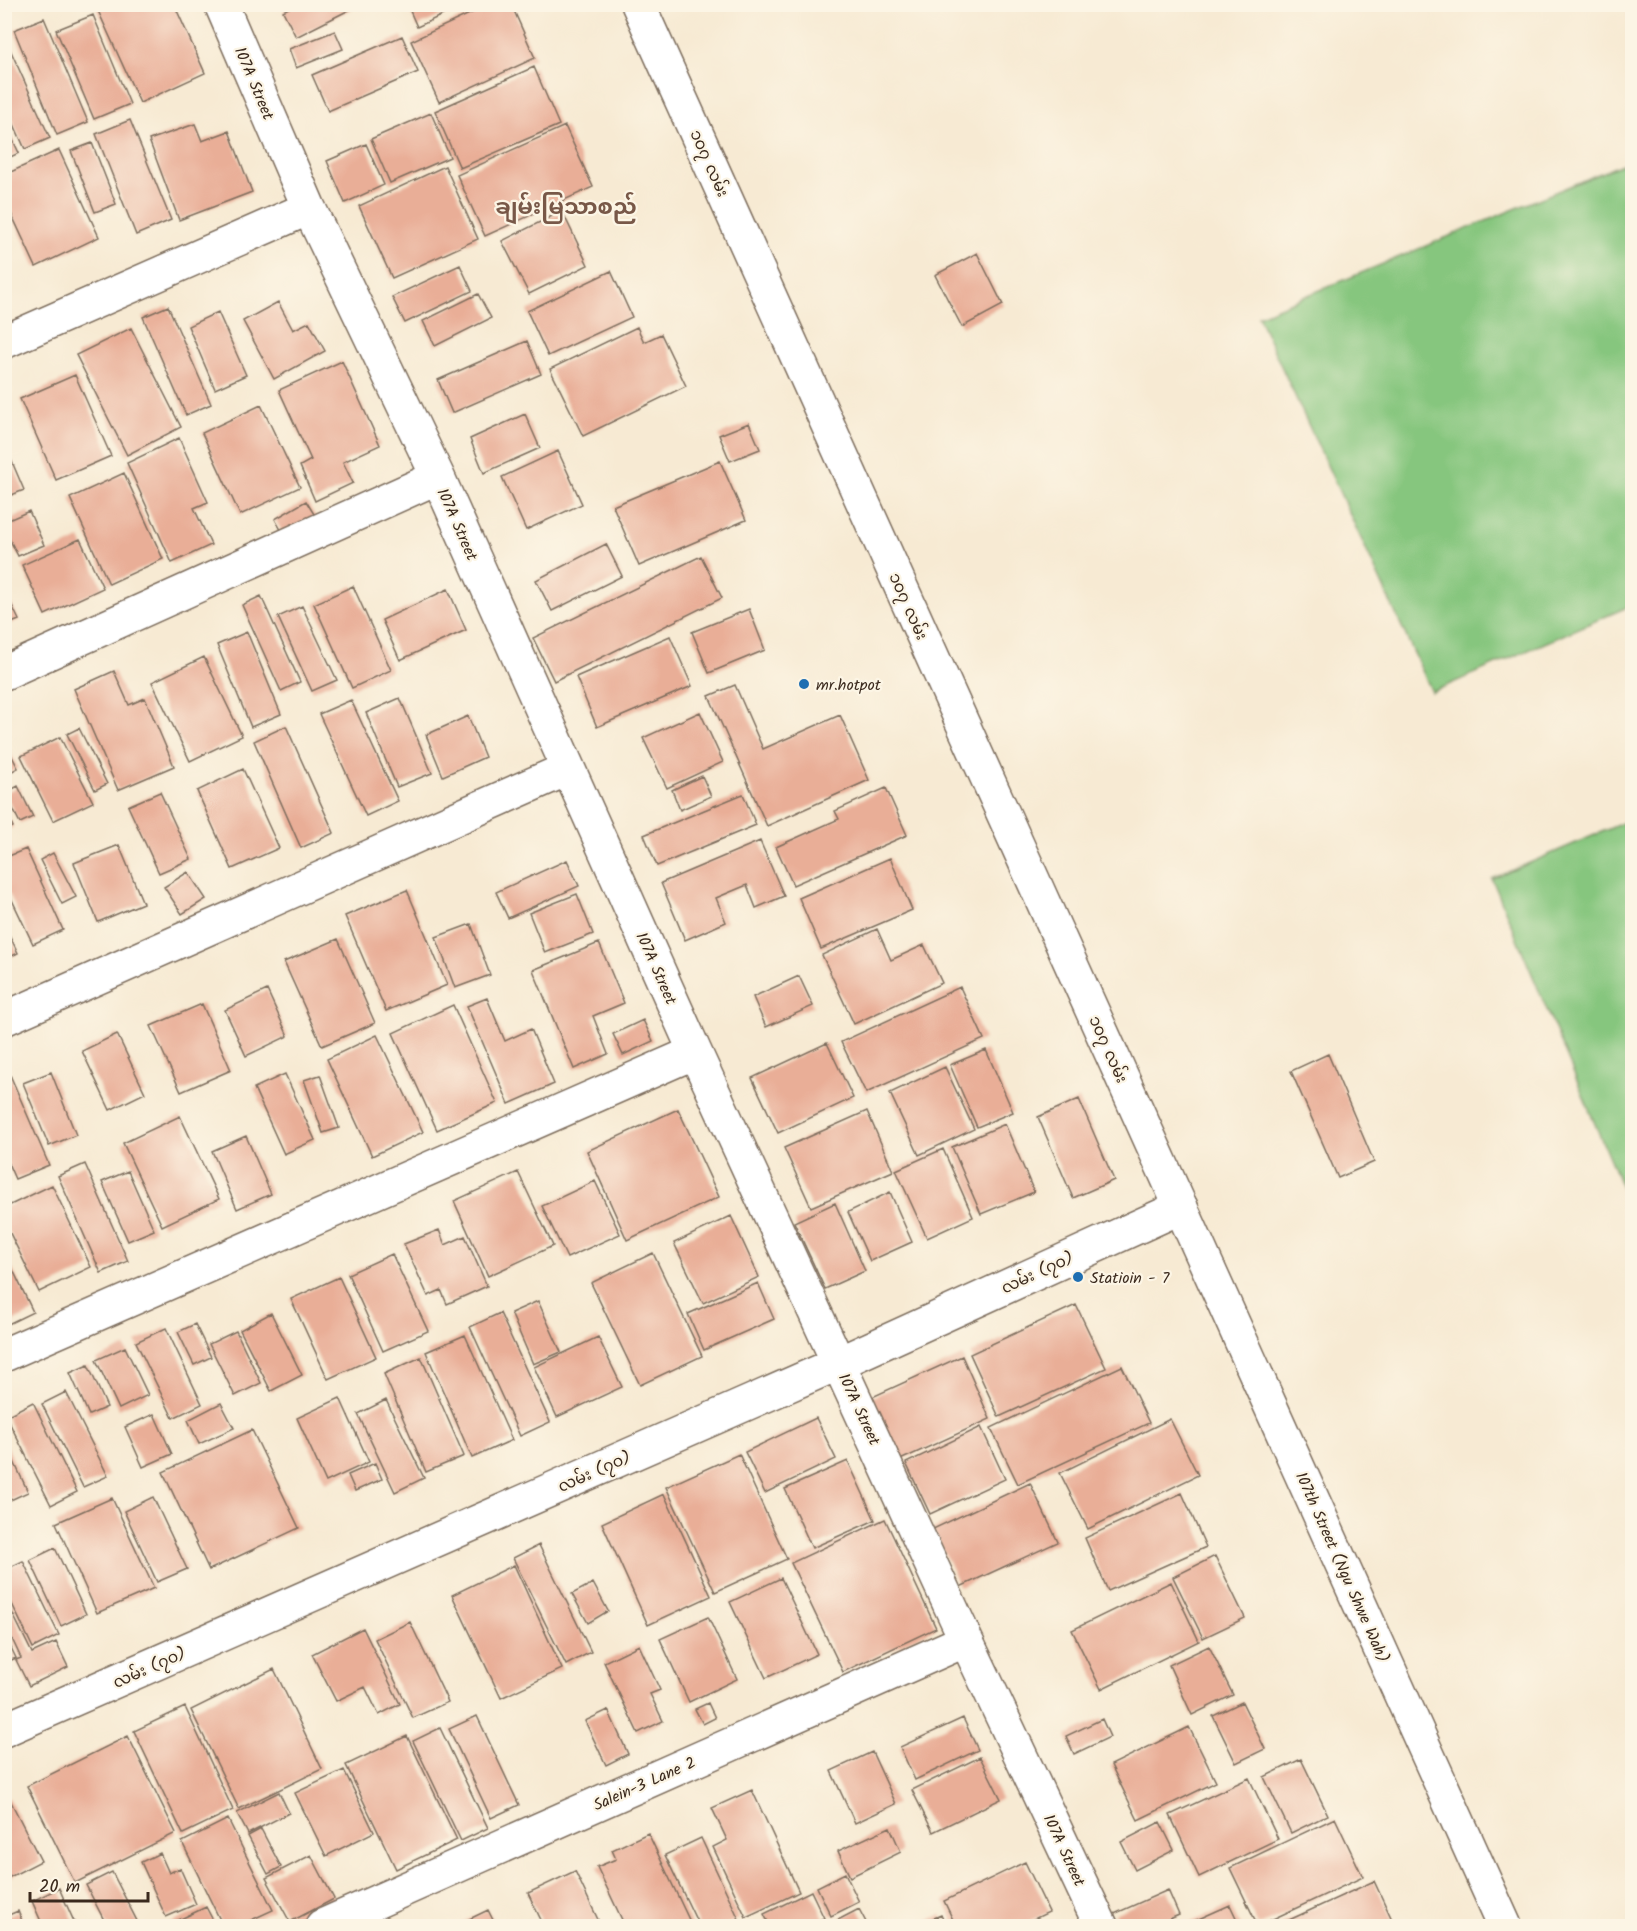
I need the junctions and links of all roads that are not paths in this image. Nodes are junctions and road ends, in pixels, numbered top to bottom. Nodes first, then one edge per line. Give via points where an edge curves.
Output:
1 (221, 4) edge
2 (638, 4) edge
3 (309, 208) junction
4 (4, 342) edge
5 (438, 477) junction
6 (4, 672) edge
7 (567, 769) junction
8 (4, 1019) edge
9 (695, 1052) junction
10 (1180, 1207) junction
11 (4, 1355) edge
12 (839, 1364) junction
13 (966, 1640) junction
14 (4, 1730) edge
15 (1097, 1925) edge
16 (322, 1926) edge
17 (1505, 1926) edge

1 - 3 street, 107A Street
2 - 10 street, ၁၀၇ လမ်း
3 - 4 street
3 - 5 street, 107A Street
5 - 6 street
5 - 7 street, 107A Street
7 - 8 street
7 - 9 street, 107A Street
9 - 11 street
9 - 12 street, 107A Street
10 - 12 street, လမ်း (၇၀)
10 - 17 street, 107th Street (Ngu Shwe Wah)
12 - 13 street, 107A Street
12 - 14 street, လမ်း (၇၀)
13 - 15 street, 107A Street
13 - 16 street, Salein-3 Lane 2

